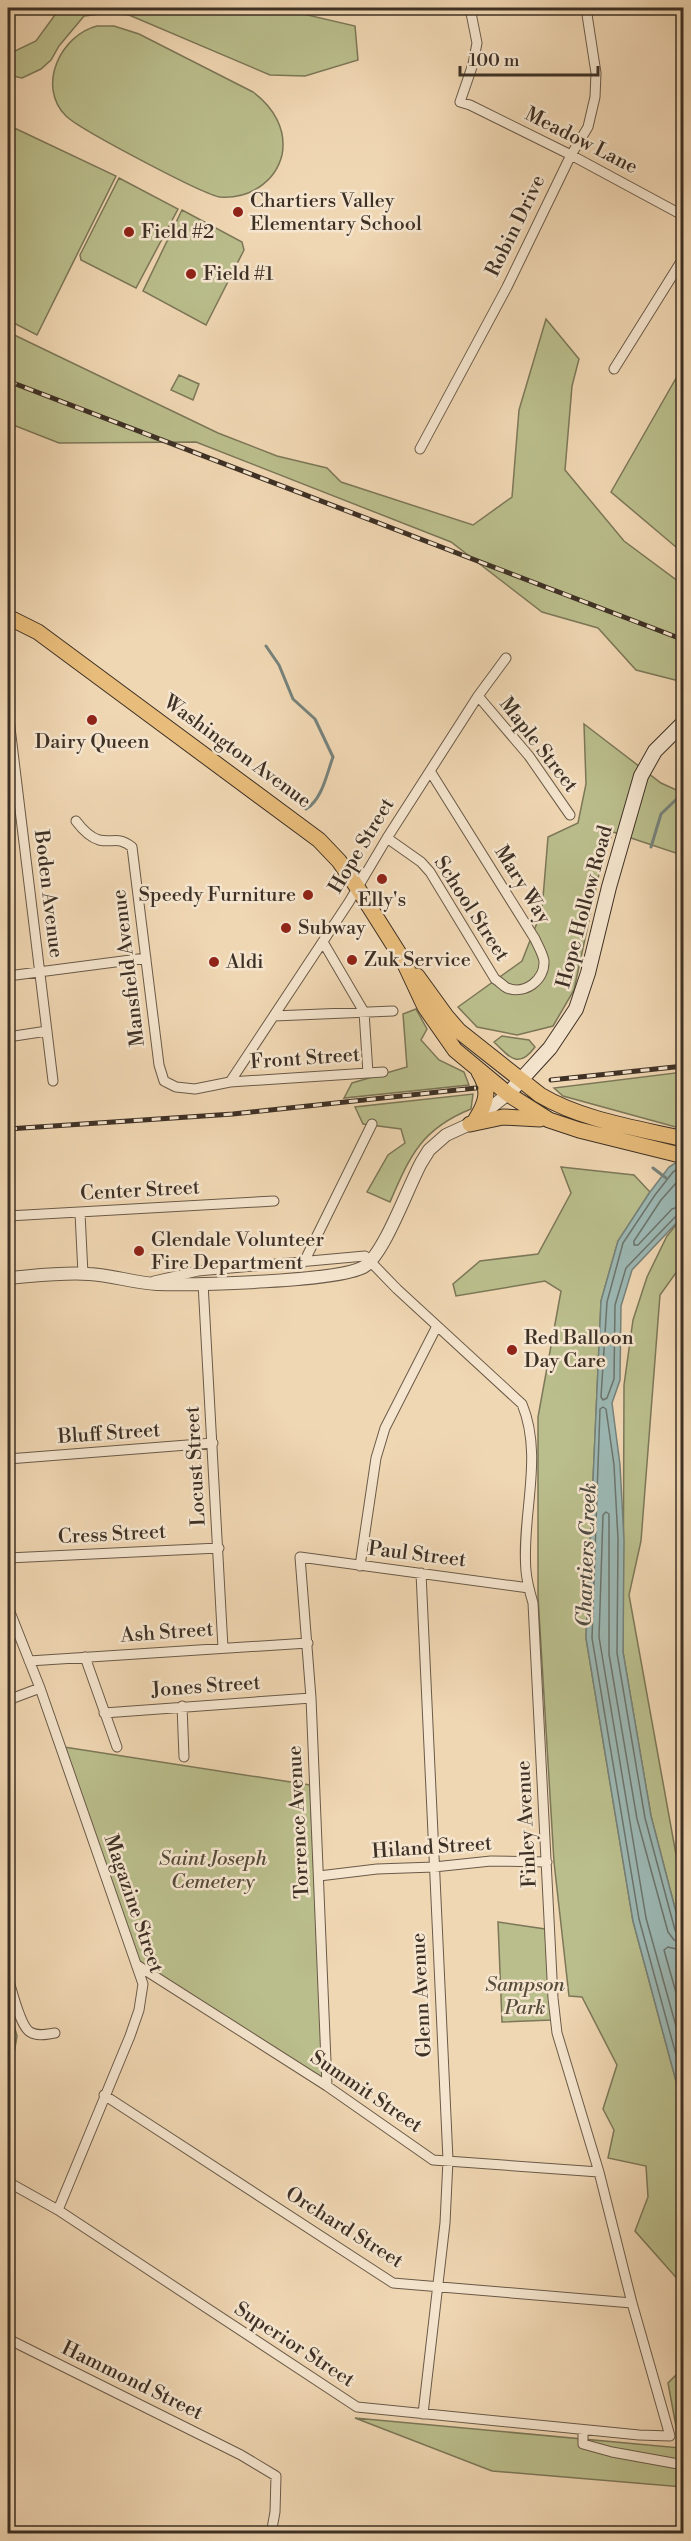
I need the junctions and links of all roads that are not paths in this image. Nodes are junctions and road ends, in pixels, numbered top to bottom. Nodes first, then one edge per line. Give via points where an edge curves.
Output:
1 (470, 8) edge
2 (586, 8) edge
3 (571, 155) junction
4 (684, 216) edge
5 (684, 257) edge
6 (614, 369) dead end
7 (420, 448) dead end
8 (8, 617) edge
9 (506, 658) dead end
10 (478, 696) junction
11 (8, 711) edge
12 (684, 722) edge
13 (430, 771) junction
14 (570, 815) dead end
15 (76, 821) dead end
16 (387, 838) junction
17 (357, 887) junction
18 (323, 942) junction
19 (146, 958) junction
20 (403, 960) junction
21 (40, 971) junction
22 (8, 976) edge
23 (495, 979) joint
24 (393, 1011) dead end
25 (364, 1012) junction
26 (274, 1016) junction
27 (47, 1031) junction
28 (8, 1037) edge
29 (476, 1066) junction
30 (383, 1072) dead end
31 (368, 1073) junction
32 (53, 1081) dead end
33 (230, 1082) junction
34 (521, 1082) junction
35 (508, 1094) junction
36 (549, 1120) junction
37 (473, 1122) junction
38 (372, 1124) dead end
39 (684, 1139) edge
40 (684, 1156) edge
41 (274, 1201) dead end
42 (80, 1213) junction
43 (8, 1216) edge
44 (304, 1262) junction
45 (370, 1262) junction
46 (82, 1274) junction
47 (8, 1278) edge
48 (149, 1283) junction
49 (203, 1283) junction
50 (437, 1326) junction
51 (213, 1443) junction
52 (8, 1459) edge
53 (219, 1548) junction
54 (300, 1557) joint
55 (8, 1558) edge
56 (360, 1566) junction
57 (421, 1573) junction
58 (529, 1588) junction
59 (8, 1607) edge
60 (308, 1643) junction
61 (223, 1647) junction
62 (85, 1657) junction
63 (29, 1661) junction
64 (40, 1688) junction
65 (311, 1698) junction
66 (8, 1700) edge
67 (182, 1706) junction
68 (104, 1713) junction
69 (117, 1747) dead end
70 (184, 1757) dead end
71 (547, 1862) junction
72 (434, 1867) junction
73 (320, 1876) junction
74 (137, 1965) junction
75 (8, 1978) edge
76 (55, 2033) dead end
77 (327, 2086) junction
78 (104, 2095) junction
79 (448, 2160) junction
80 (599, 2172) junction
81 (8, 2182) edge
82 (58, 2210) junction
83 (438, 2288) junction
84 (632, 2303) junction
85 (8, 2339) edge
86 (423, 2414) junction
87 (583, 2430) junction
88 (670, 2436) joint
89 (684, 2465) edge
90 (271, 2534) edge

1 - 3 street, Meadow Lane via 477,43 459,102
2 - 3 street, Robin Drive via 596,73 595,97 588,127
3 - 4 street, Meadow Lane
3 - 7 street, Robin Drive via 507,287
5 - 6 street
8 - 17 main road, Washington Avenue via 38,632 309,831 334,855
9 - 10 street, Hope Street
10 - 13 street, Hope Street
10 - 14 street, Maple Street via 529,756
11 - 21 street, Boden Avenue
12 - 34 main road, Hope Hollow Road via 655,751 641,776 576,1009
13 - 16 street, Hope Street
13 - 23 street, Mary Way via 544,958 544,970 530,986 507,988
15 - 19 street, Mansfield Avenue via 99,840 123,840 132,847
16 - 17 street, Hope Street
16 - 23 street, School Street via 430,872
17 - 18 street, Hope Street
17 - 20 main road, Washington Avenue
18 - 25 street
18 - 26 street, Hope Street
19 - 21 street
19 - 33 street, Mansfield Avenue via 164,1081 195,1089
20 - 29 main road, Washington Avenue via 413,985 444,1036
20 - 34 main road, Washington Avenue via 459,1031
21 - 22 street
21 - 27 street, Boden Avenue
24 - 25 street
25 - 26 street
25 - 31 street
26 - 33 street, Hope Street
27 - 28 street
27 - 32 street, Boden Avenue
29 - 35 main road, Washington Avenue
29 - 37 main road via 487,1092
30 - 31 street, Front Street
31 - 33 street, Front Street
34 - 35 main road, Hope Hollow Road
34 - 39 main road, Washington Avenue via 552,1102
35 - 36 main road, Washington Avenue
35 - 37 street
36 - 37 main road via 511,1117
36 - 40 main road, Washington Avenue
37 - 45 street via 446,1135 429,1150
38 - 44 street
41 - 42 street, Center Street
42 - 43 street, Center Street
42 - 46 street
44 - 45 street via 359,1255
44 - 48 street via 198,1270
45 - 49 street via 353,1271 308,1278
45 - 50 street, Finley Avenue
46 - 47 street
46 - 48 street
48 - 49 street
49 - 51 street, Locust Street
50 - 56 street via 385,1428
50 - 58 street, Finley Avenue via 522,1404 528,1417 532,1446 526,1571
51 - 52 street, Bluff Street
51 - 53 street, Locust Street
53 - 55 street, Cress Street
53 - 61 street, Locust Street
54 - 56 street, Paul Street
54 - 60 street, Torrence Avenue
56 - 57 street, Paul Street
57 - 58 street, Paul Street
57 - 72 street, Glenn Avenue
58 - 71 street, Finley Avenue via 533,1603
59 - 63 street, Magazine Street
60 - 61 street, Ash Street
60 - 65 street, Torrence Avenue
61 - 62 street, Ash Street
62 - 63 street, Ash Street
62 - 68 street
63 - 64 street, Magazine Street
64 - 66 street
64 - 74 street, Magazine Street
65 - 67 street, Jones Street
65 - 73 street, Torrence Avenue
67 - 68 street, Jones Street
67 - 70 street
68 - 69 street
71 - 72 street, Hiland Street via 491,1861
71 - 80 street, Finley Avenue via 558,2033
72 - 73 street, Hiland Street
72 - 79 street, Glenn Avenue
73 - 77 street, Torrence Avenue
74 - 77 street, Summit Street
74 - 78 street, Magazine Street via 143,1984 139,2010
75 - 76 street via 24,2025 41,2035
77 - 79 street, Summit Street via 433,2160
78 - 82 street, Magazine Street
78 - 83 street, Orchard Street via 393,2283
79 - 80 street, Summit Street
79 - 83 street, Glenn Avenue
80 - 84 street, Finley Avenue
81 - 82 street, Superior Street
82 - 86 street, Superior Street via 347,2403
83 - 84 street, Orchard Street
83 - 86 street, Glenn Avenue
84 - 88 street, Finley Avenue
85 - 90 street, Hammond Street via 276,2476
86 - 87 street, Superior Street
87 - 88 street, Superior Street
87 - 89 street via 583,2444

